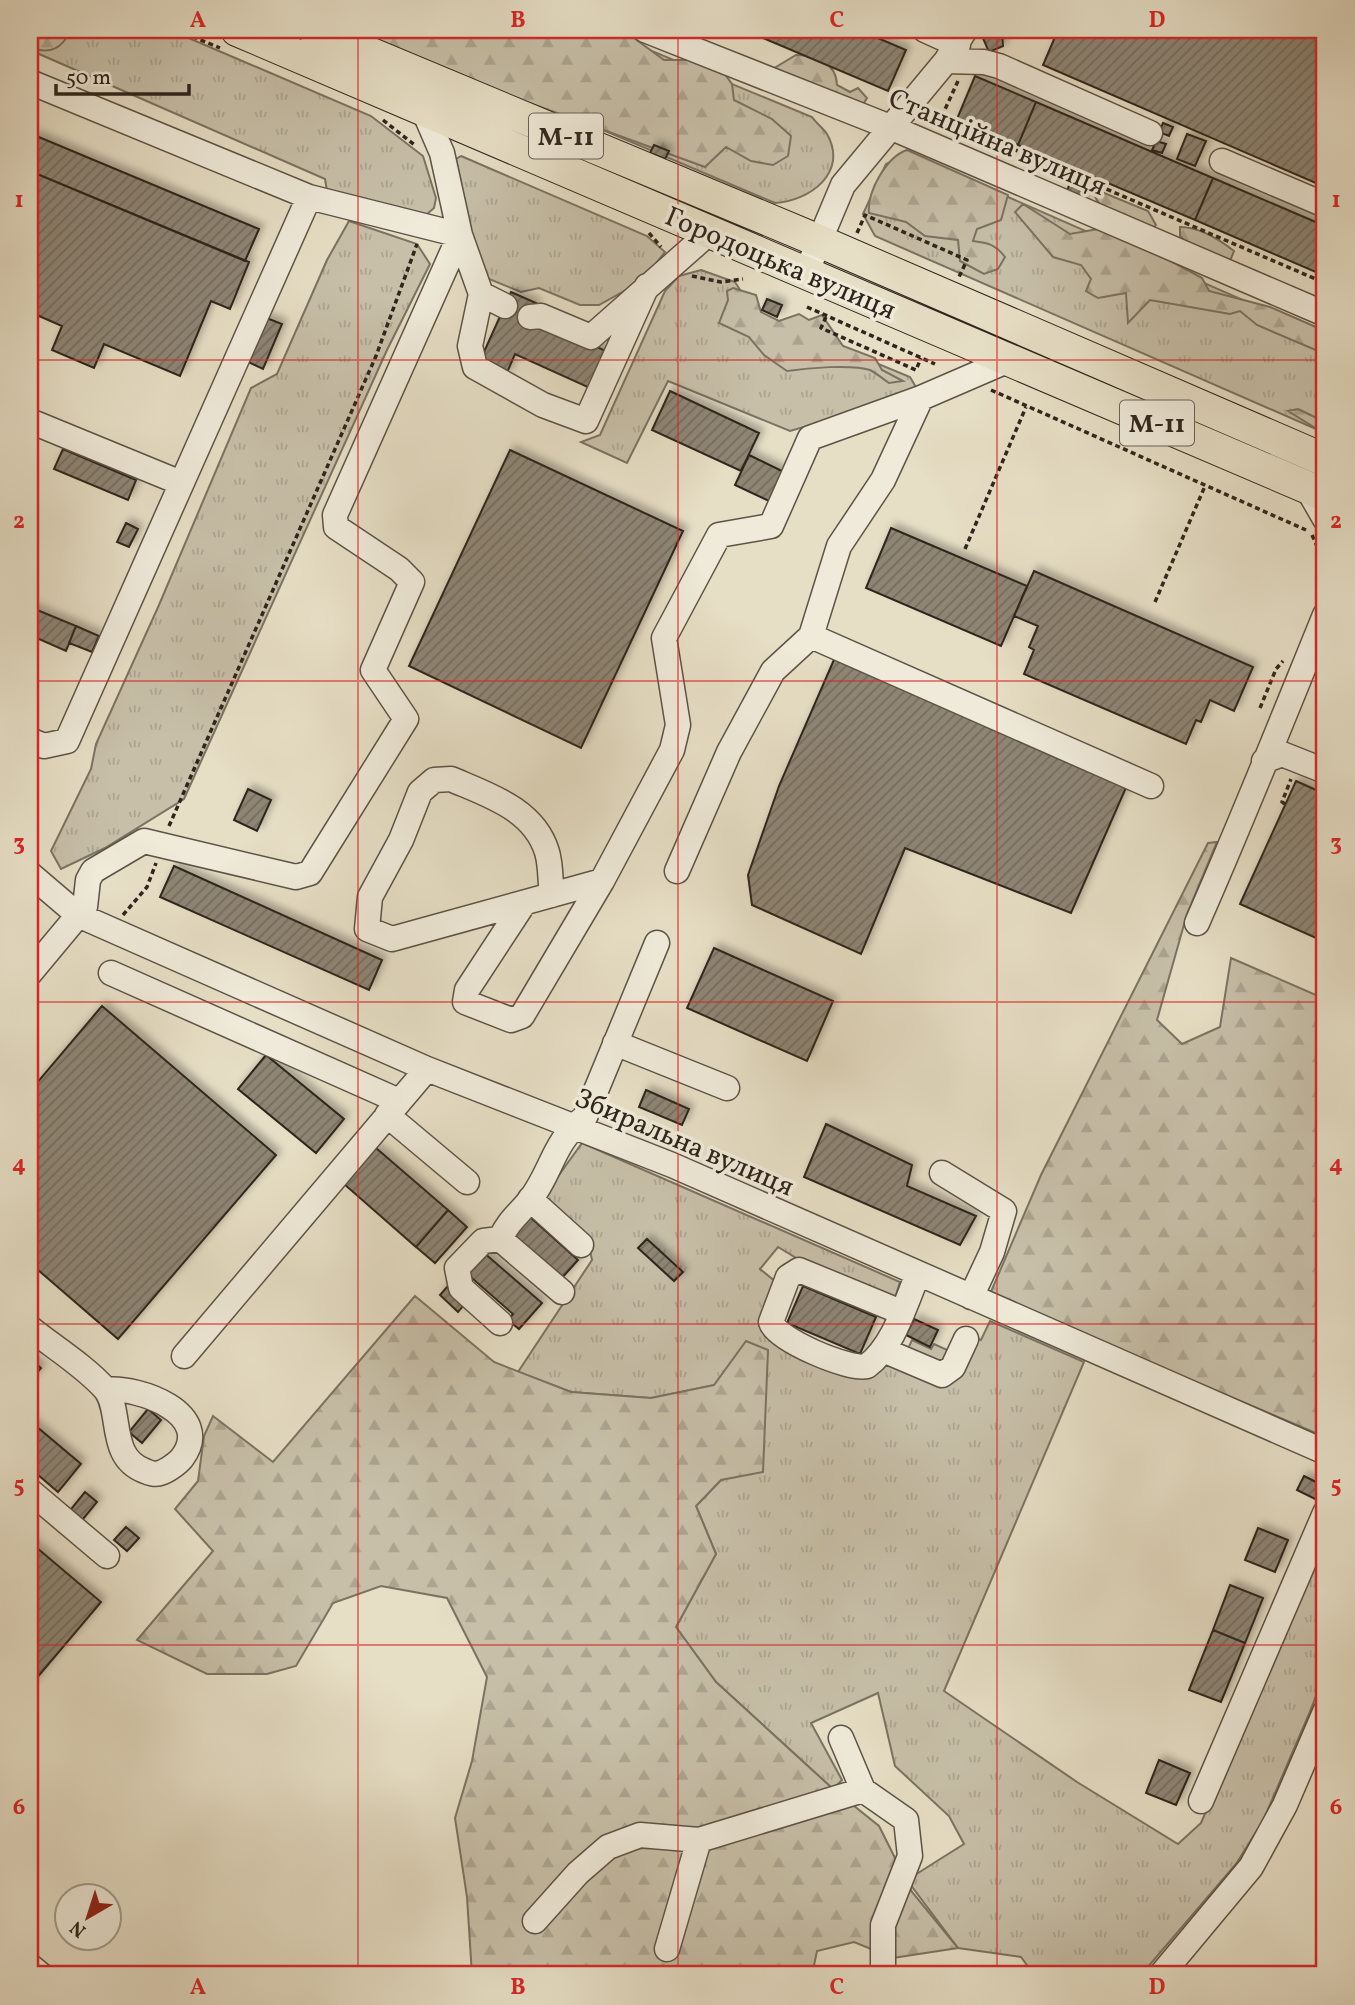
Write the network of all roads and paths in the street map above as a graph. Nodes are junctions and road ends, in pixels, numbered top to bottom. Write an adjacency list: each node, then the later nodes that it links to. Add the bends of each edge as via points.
1 (237, 30): 7 (main road, Городоцька вулиця / М-11)
2 (314, 30): 17 (main road, Городоцька вулиця / М-11)
3 (645, 30): 8 (street, Станційна вулиця)
4 (925, 30): 5 (street)
5 (959, 50): 8 (street); 9 (street); 22 (path, via 941,118)
6 (30, 82): 11 (street)
7 (424, 109): 14 (main road, Городоцька вулиця / М-11); 15 (street, via 442,153)
8 (890, 127): 17 (street, via 843,185); 27 (street, Станційна вулиця)
9 (1150, 133)
10 (1222, 162): 12 (street)
11 (309, 197): 13 (street); 38 (street)
12 (1325, 205)
13 (424, 226): 15 (street); 51 (path, via 376,356)
14 (710, 232): 18 (main road, Городоцька вулиця / М-11); 23 (street)
15 (460, 235): 24 (street); 58 (street, via 335,515 336,527 412,582 373,670 407,719 310,873 296,877 144,841 93,871 85,907)
16 (856, 235): 20 (path, via 865,215 967,260)
17 (819, 241): 18 (street); 37 (main road, Городоцька вулиця / М-11)
18 (806, 273): 31 (main road, Городоцька вулиця / М-11)
19 (687, 277): 21 (path, via 698,275 721,282)
20 (958, 278)
21 (743, 279)
22 (1325, 283)
23 (647, 286): 24 (street, via 586,421 542,405 475,367 470,346); 28 (street, via 591,337 541,316)
24 (481, 294): 25 (street)
25 (505, 306)
26 (807, 307): 29 (path)
27 (1325, 314)
28 (530, 317)
29 (826, 317): 30 (path); 30 (path, via 821,328 916,370)
30 (921, 358): 32 (path)
31 (1009, 359): 34 (street); 40 (main road, Городоцька вулиця / М-11)
32 (935, 364)
33 (986, 387): 35 (path)
34 (921, 398): 46 (street, via 883,480 839,546); 55 (street, via 810,438 771,526 719,535 664,638 678,725 671,750)
35 (1026, 407): 39 (path); 42 (path)
36 (30, 421): 38 (street)
37 (1325, 460)
38 (181, 483): 47 (street, via 67,741 44,746)
39 (1205, 486): 43 (path, via 1310,531); 44 (path)
40 (1315, 490): 41 (street)
41 (1325, 519)
42 (965, 549)
43 (1325, 564)
44 (1155, 602)
45 (1325, 615): 48 (street)
46 (811, 636): 50 (street); 53 (street, via 773,671 729,752)
47 (30, 740)
48 (1264, 761): 49 (street, via 1282,754); 60 (street)
49 (1325, 771)
50 (1151, 786)
51 (168, 829)
52 (158, 856): 59 (path, via 147,887)
53 (677, 871)
54 (30, 874): 58 (street, Збиральна вулиця)
55 (602, 881): 56 (street); 57 (street, via 522,1016 511,1020 465,1002 467,990)
56 (552, 895): 57 (street); 57 (street, via 547,852 534,827 513,807 442,778 420,792 370,897 367,929 392,939)
57 (524, 903)
58 (78, 915): 62 (street); 65 (street, Збиральна вулиця)
59 (118, 921)
60 (1196, 923)
61 (657, 943): 64 (street)
62 (30, 973)
63 (111, 973): 67 (street)
64 (615, 1043): 66 (street); 68 (street, via 585,1116)
65 (427, 1069): 67 (street); 68 (street, Збиральна вулиця)
66 (727, 1087)
67 (393, 1108): 70 (street); 82 (street)
68 (574, 1125): 71 (street); 74 (street, Збиральна вулиця)
69 (942, 1173): 76 (street, via 1004,1211)
70 (467, 1182)
71 (530, 1199): 72 (street, via 509,1220); 73 (street)
72 (500, 1239): 75 (street); 78 (street, via 484,1241 461,1262 456,1275 461,1288)
73 (581, 1245)
74 (918, 1274): 76 (street, Збиральна вулиця); 77 (street)
75 (562, 1292)
76 (971, 1297): 84 (street, Збиральна вулиця)
77 (901, 1312): 81 (street); 81 (street, via 807,1271 788,1277 772,1316 776,1333 854,1368 867,1366)
78 (500, 1323)
79 (30, 1328): 83 (street)
80 (966, 1339): 81 (street, via 953,1367 942,1375)
81 (883, 1350)
82 (184, 1356)
83 (106, 1390)
84 (1325, 1452)
85 (30, 1491): 87 (street)
86 (1325, 1513): 92 (street)
87 (107, 1556)
88 (1325, 1712): 90 (street)
89 (841, 1738): 91 (street)
90 (1317, 1753): 99 (street, via 1251,1867)
91 (863, 1790): 93 (street); 98 (street, via 906,1820 910,1856 883,1925)
92 (1201, 1801)
93 (699, 1840): 94 (street, via 640,1835 608,1847); 95 (street)
94 (535, 1921)
95 (667, 1949)
96 (30, 1966): 97 (street)
97 (41, 1975)
98 (883, 1975)
99 (1161, 1975)

